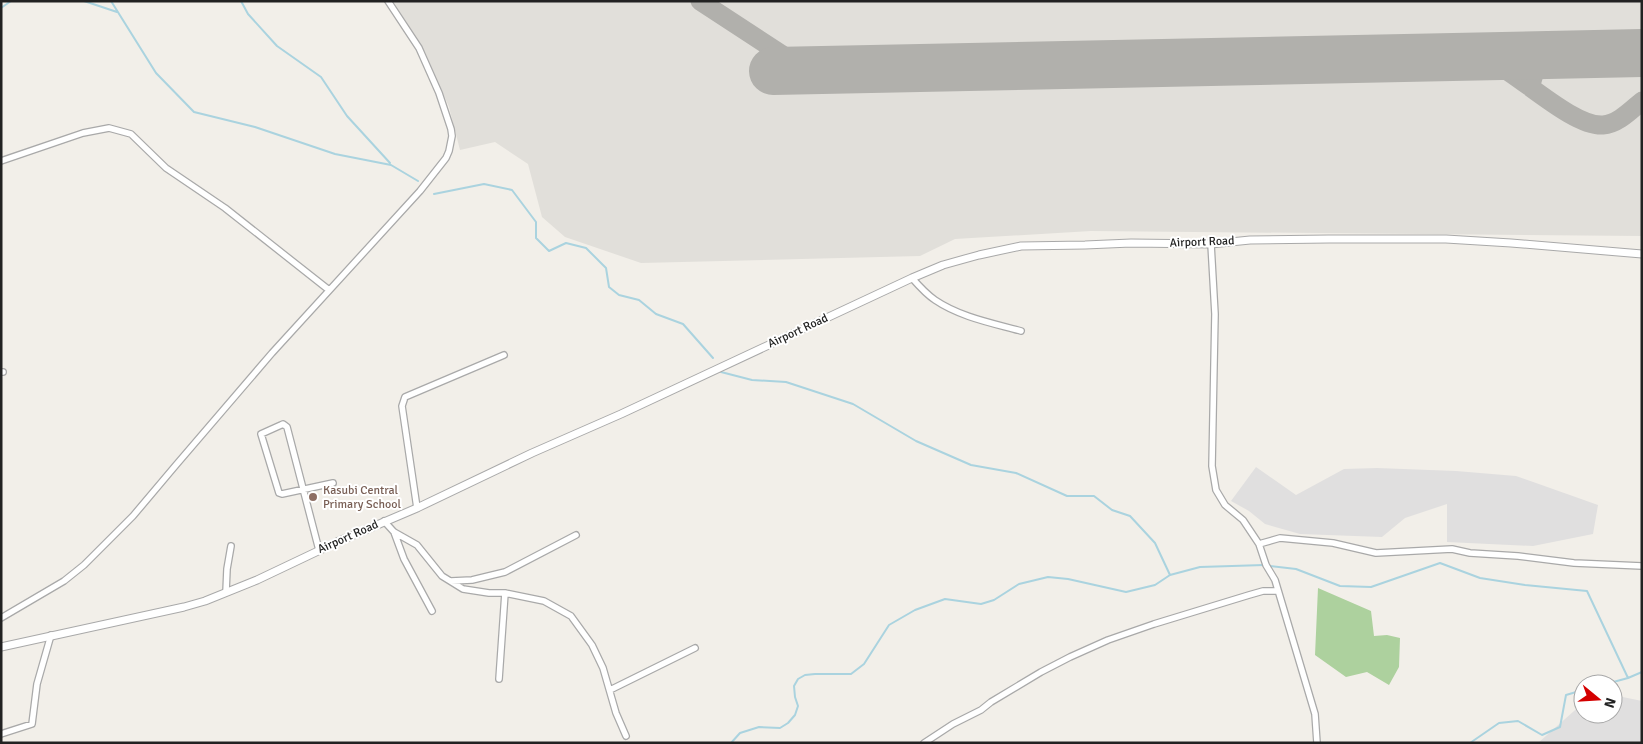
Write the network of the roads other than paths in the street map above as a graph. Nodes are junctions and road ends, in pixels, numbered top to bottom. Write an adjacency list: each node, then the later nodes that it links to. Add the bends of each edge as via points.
1 (388, 1): 6 (street, via 419,48 440,93 451,129 451,144 437,171)
2 (1, 161): 6 (street, via 108,128 131,134 166,168 225,208)
3 (1211, 244): 4 (street, Airport Road, via 1250,240 1446,239); 5 (street, Airport Road, via 1021,246 970,257); 15 (street, via 1215,314 1214,481 1225,505 1243,520)
4 (1642, 254)
5 (912, 278): 7 (street, via 935,301 965,315); 11 (street, Airport Road)
6 (329, 290): 24 (street, via 133,516 84,565 64,581)
7 (1021, 331)
8 (504, 355): 11 (street, via 405,397 402,406)
9 (333, 483): 10 (street)
10 (304, 489): 10 (street, via 279,493 261,434 283,424 287,427); 17 (street)
11 (417, 508): 12 (street, Airport Road)
12 (384, 521): 13 (street); 17 (street, Airport Road)
13 (394, 532): 19 (street, via 417,545 442,576); 23 (street, via 404,559)
14 (576, 535): 19 (street, via 504,572 472,580)
15 (1259, 544): 18 (street, via 1280,538 1333,543 1376,553 1452,549 1574,563); 20 (street)
16 (231, 546): 21 (street)
17 (319, 550): 21 (street, Airport Road)
18 (1642, 566)
19 (450, 581): 22 (street, via 468,591)
20 (1278, 591): 32 (street, via 1248,595 1154,624 1085,650 1054,664); 33 (street, via 1315,714)
21 (226, 592): 25 (street, Airport Road, via 187,606)
22 (506, 593): 28 (street); 29 (street, via 544,600 571,616 592,645)
23 (432, 611)
24 (1, 618)
25 (51, 635): 26 (street, Airport Road); 30 (street, via 37,684 32,724)
26 (1, 647)
27 (695, 648): 29 (street)
28 (499, 679)
29 (610, 690): 31 (street)
30 (1, 734)
31 (626, 736)
32 (924, 743)
33 (1317, 743)

